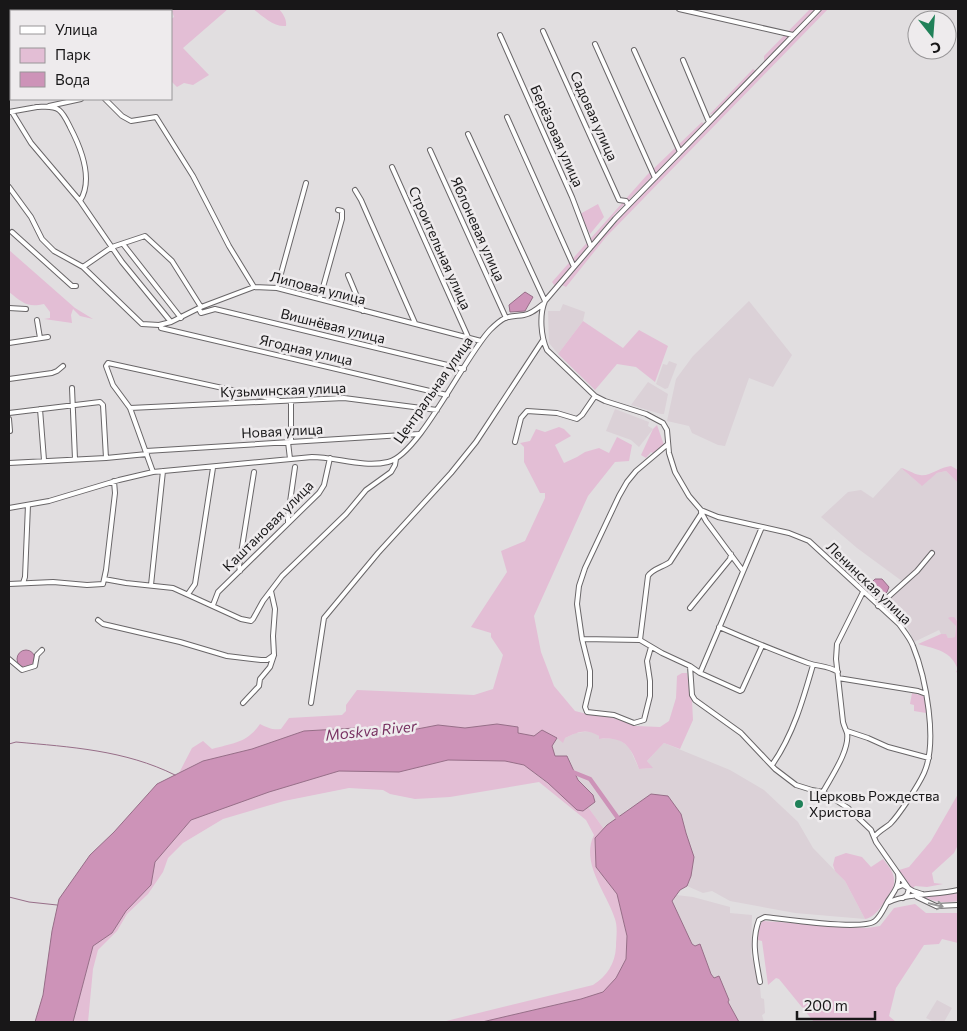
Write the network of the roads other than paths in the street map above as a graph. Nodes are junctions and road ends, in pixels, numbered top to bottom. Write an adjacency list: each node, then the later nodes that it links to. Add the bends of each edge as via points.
1 (679, 9): 5 (street)
2 (819, 9): 5 (street, Центральная улица)
3 (543, 31): 24 (street, Садовая улица, via 619,200 626,200)
4 (500, 35): 29 (street, Берёзовая улица)
5 (793, 35): 14 (street, Центральная улица)
6 (595, 44): 19 (street)
7 (634, 50): 17 (street)
8 (683, 60): 14 (street)
9 (76, 100): 11 (street)
10 (107, 100): 34 (street, via 131,121 156,117 193,176)
11 (36, 107): 12 (street); 23 (street, via 59,110 76,139 86,177)
12 (10, 112): 23 (street)
13 (507, 117): 31 (street)
14 (709, 122): 17 (street, Центральная улица)
15 (468, 134): 37 (street)
16 (430, 150): 45 (street, Яблоневая улица)
17 (680, 152): 19 (street, Центральная улица)
18 (392, 168): 51 (street, Строительная улица)
19 (655, 178): 24 (street, Центральная улица)
20 (306, 183): 35 (street)
21 (9, 187): 30 (street, via 31,217 42,239 54,251)
22 (355, 190): 48 (street)
23 (80, 202): 28 (street)
24 (628, 205): 29 (street, Центральная улица)
25 (338, 210): 36 (street, via 342,211 342,219)
26 (12, 232): 33 (street, via 72,286)
27 (123, 244): 28 (street); 40 (street, via 145,236 172,261); 44 (street)
28 (112, 246): 30 (street); 47 (street)
29 (591, 247): 31 (street, Центральная улица)
30 (83, 267): 47 (street, Липовая улица, via 142,324 153,326)
31 (574, 267): 37 (street, Центральная улица)
32 (348, 275): 41 (street)
33 (76, 286)
34 (254, 287): 35 (street, Липовая улица); 40 (street, Липовая улица)
35 (277, 288): 36 (street, Липовая улица)
36 (320, 298): 41 (street, Липовая улица)
37 (544, 302): 42 (street, Центральная улица); 43 (street)
38 (9, 308): 39 (street)
39 (26, 308)
40 (200, 308): 44 (street, Липовая улица); 57 (street, Вишнёвая улица, via 201,313 215,309)
41 (363, 311): 48 (street, Липовая улица)
42 (526, 314): 43 (street); 45 (street, Центральная улица)
43 (542, 317): 53 (street)
44 (181, 318): 47 (street, Липовая улица)
45 (506, 318): 54 (street, Центральная улица)
46 (37, 320): 52 (street)
47 (171, 322)
48 (414, 323): 51 (street, Липовая улица)
49 (161, 328): 60 (street, Ягодная улица)
50 (48, 337): 52 (street)
51 (468, 337): 54 (street, Липовая улица)
52 (40, 338): 55 (street)
53 (543, 340): 61 (street, via 547,350); 126 (street, via 486,429 324,618)
54 (481, 342): 57 (street, Центральная улица)
55 (9, 343)
56 (63, 366): 58 (street, via 52,373)
57 (464, 370): 60 (street, Центральная улица)
58 (9, 378)
59 (72, 388): 64 (street)
60 (447, 395): 67 (street, Центральная улица)
61 (595, 396): 73 (street, via 577,419 557,413 527,411 521,418); 74 (street, via 656,418 665,425)
62 (284, 401): 63 (street, Кузьминская улица); 65 (street, Кузьминская улица); 65 (street, via 108,363 106,366 113,385)
63 (291, 401): 67 (street, Кузьминская улица, via 344,398); 72 (street)
64 (73, 405): 66 (street); 76 (street, via 102,403); 78 (street)
65 (130, 408): 75 (street)
66 (40, 409): 68 (street); 81 (street)
67 (436, 410): 71 (street, Центральная улица)
68 (9, 413)
69 (9, 419): 70 (street)
70 (10, 431)
71 (419, 434): 72 (street, Новая улица); 80 (street, Центральная улица)
72 (290, 441): 75 (street, Новая улица); 79 (street)
73 (515, 442)
74 (668, 444): 91 (street, via 675,472); 110 (street, via 627,482 585,568 577,604)
75 (146, 452): 76 (street, Новая улица); 86 (street)
76 (106, 458): 78 (street, Новая улица)
77 (330, 458): 79 (street, Центральная улица); 80 (street, Центральная улица, via 376,463); 92 (street, Каштановая улица, via 322,489)
78 (75, 459): 81 (street, Новая улица)
79 (290, 459): 84 (street, Центральная улица)
80 (396, 459): 102 (street, via 391,472 366,490)
81 (44, 460): 82 (street, Новая улица)
82 (9, 463)
83 (295, 467): 92 (street)
84 (213, 468): 85 (street, Центральная улица); 104 (street, via 195,584)
85 (163, 471): 86 (street, Центральная улица); 101 (street)
86 (153, 472): 88 (street, Центральная улица)
87 (254, 472): 96 (street)
88 (114, 481): 89 (street, Центральная улица); 98 (street)
89 (28, 505): 90 (street, Центральная улица); 99 (street)
90 (9, 508)
91 (701, 512): 93 (street, Ленинская улица); 94 (street); 111 (street, via 670,562 648,576)
92 (288, 523): 96 (street, Каштановая улица)
93 (762, 527): 97 (street); 103 (street, Ленинская улица, via 808,541)
94 (730, 553): 97 (street); 107 (street, via 730,559)
95 (932, 553): 106 (street)
96 (240, 571): 105 (street, Каштановая улица, via 218,592)
97 (743, 571): 109 (street)
98 (104, 581): 99 (street, via 87,585); 101 (street)
99 (23, 583): 100 (street)
100 (9, 584)
101 (151, 585): 104 (street)
102 (271, 591): 105 (street, via 250,621); 115 (street, via 275,609)
103 (863, 592): 106 (street, Ленинская улица); 117 (street, via 838,640)
104 (188, 594): 105 (street)
105 (213, 605)
106 (878, 606): 124 (street, Ленинская улица, via 899,624 913,645)
107 (690, 608)
108 (98, 620): 115 (street, via 103,624 227,656 267,660)
109 (719, 627): 112 (street); 122 (street)
110 (582, 639): 111 (street); 113 (street, via 590,671 586,710 634,723 644,720 650,696 647,661)
111 (640, 640): 113 (street)
112 (762, 646): 118 (street); 122 (street, via 740,691)
113 (651, 647): 120 (street)
114 (42, 650): 116 (street, via 34,666 22,670)
115 (274, 655): 125 (street, via 259,686)
116 (9, 659)
117 (836, 659): 119 (street); 121 (street)
118 (813, 665): 119 (street); 129 (street, via 791,732)
119 (829, 666): 121 (street)
120 (690, 667): 122 (street); 129 (street, via 695,700 741,733)
121 (838, 672): 123 (street)
122 (700, 673)
123 (838, 678): 124 (street); 127 (street)
124 (926, 694): 128 (street, Ленинская улица, via 930,721)
125 (243, 703)
126 (311, 704)
127 (847, 731): 128 (street); 130 (street, via 847,743)
128 (929, 758): 131 (street, Ленинская улица, via 924,774 907,800 891,823)
129 (772, 765): 130 (street, via 796,784)
130 (822, 792): 131 (street, via 860,818)
131 (875, 836): 132 (street)
132 (898, 872): 133 (street); 134 (street)
133 (908, 887): 134 (street, via 902,885); 136 (street, via 917,893); 138 (street, via 908,894)
134 (896, 889): 138 (street, via 897,895); 140 (street)
135 (958, 890): 136 (street)
136 (931, 894): 137 (street)
137 (915, 896): 138 (street); 139 (street, one-way to 139, via 936,906)
138 (903, 898): 140 (street, via 892,900)
139 (958, 905)
140 (884, 907): 141 (street, via 876,920 859,925 762,918 754,939)
141 (760, 982)

